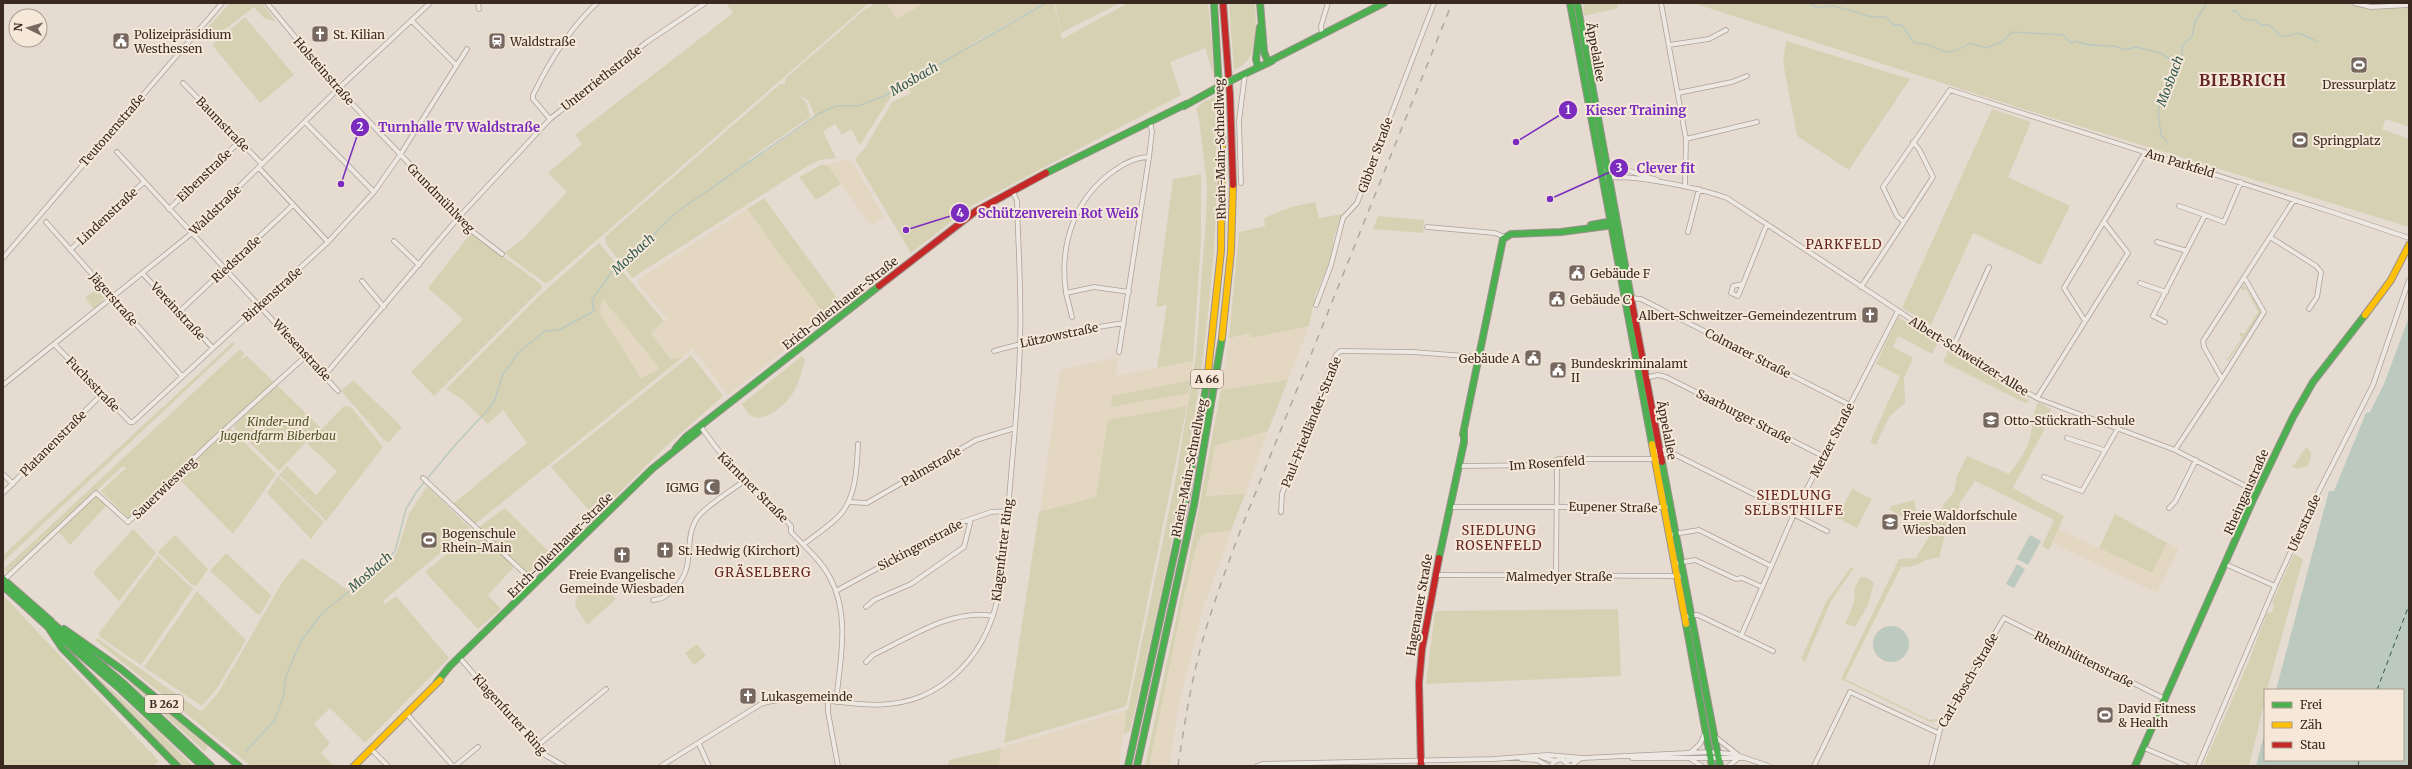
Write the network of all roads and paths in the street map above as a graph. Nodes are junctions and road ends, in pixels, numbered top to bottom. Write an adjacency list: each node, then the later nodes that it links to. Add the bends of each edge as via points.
1 (222, 3): 81 (street, Teutonenstraße)
2 (267, 3): 31 (street, Holsteinstraße)
3 (430, 3): 20 (street, Waldstraße)
4 (478, 3): 18 (street)
5 (597, 3): 33 (street, via 586,13 549,64 533,95 533,99)
6 (705, 3): 33 (street, Unterriethstraße, via 626,58)
7 (1214, 3): 219 (main road, Rhein-Main-Schnellweg / A 66, via 1223,143 1223,197 1213,340 1196,450)
8 (1223, 3): 220 (main road, Rhein-Main-Schnellweg / A 66, via 1230,75 1233,159 1231,251 1226,303 1204,452)
9 (1260, 3): 19 (main road)
10 (1328, 3): 22 (street, via 1321,26)
11 (1384, 3): 22 (main road, Erich-Ollenhauer-Straße)
12 (1434, 3): 98 (street, Gibber Straße, via 1357,203 1343,218 1331,265)
13 (1570, 3): 46 (main road, Äppelallee)
14 (1577, 3): 45 (main road, Äppelallee)
15 (1661, 3): 23 (street)
16 (2354, 3): 17 (street, via 2371,7)
17 (2409, 4)
18 (479, 9)
19 (1261, 15): 25 (main road, via 1264,52); 27 (main road)
20 (412, 21): 26 (street); 31 (street, Waldstraße)
21 (1726, 30): 23 (street, via 1709,39)
22 (1322, 35): 25 (main road, Erich-Ollenhauer-Straße)
23 (1669, 45): 32 (street)
24 (467, 49): 26 (street, Birkenstraße)
25 (1269, 62): 27 (main road, Erich-Ollenhauer-Straße)
26 (456, 66): 42 (street, Birkenstraße)
27 (1258, 67): 28 (main road, Erich-Ollenhauer-Straße)
28 (1245, 74): 35 (main road, Erich-Ollenhauer-Straße, bridge); 51 (street, via 1239,121)
29 (1747, 76): 32 (street, via 1732,82)
30 (184, 83): 38 (street, Baumstraße)
31 (338, 89): 34 (street, Waldstraße); 42 (street, Holsteinstraße)
32 (1678, 93): 37 (street)
33 (550, 119): 61 (street, Unterriethstraße)
34 (305, 122): 44 (street, Waldstraße); 55 (street)
35 (1150, 122): 43 (street, via 1152,132); 54 (main road, Erich-Ollenhauer-Straße)
36 (1757, 122): 37 (street)
37 (1686, 139): 52 (street)
38 (240, 141): 44 (street, Baumstraße); 59 (street, Eibenstraße)
39 (1913, 142): 41 (street, Am Parkfeld, via 1950,90); 64 (street, via 1933,177); 64 (street, via 1882,189 1897,216)
40 (117, 152): 49 (street, Wiesenstraße)
41 (2145, 153): 50 (street, Am Parkfeld); 65 (street)
42 (400, 155): 55 (street, Birkenstraße); 61 (street, Grundmühlweg)
43 (1149, 157): 92 (street); 94 (street, via 1131,160 1108,174 1079,208 1069,231 1064,253)
44 (260, 166): 57 (street, Baumstraße); 70 (street, Waldstraße)
45 (1607, 169): 46 (street); 47 (main road, Äppelallee); 48 (street, Albert-Schweitzer-Allee, via 1621,168)
46 (1601, 174): 47 (street); 66 (main road, Äppelallee)
47 (1608, 178): 48 (street, Albert-Schweitzer-Allee, via 1622,176); 63 (main road, Äppelallee)
48 (1657, 180): 52 (street, Albert-Schweitzer-Allee)
49 (144, 182): 59 (street, Wiesenstraße); 78 (street, Lindenstraße)
50 (2241, 182): 56 (street, Am Parkfeld); 60 (street, via 2224,222)
51 (1241, 183)
52 (1685, 185): 53 (street, Albert-Schweitzer-Allee)
53 (1699, 189): 67 (street, Albert-Schweitzer-Allee, via 1727,198); 69 (street)
54 (1011, 191): 107 (street, Klagenfurter Ring, via 1017,201); 125 (main road, Erich-Ollenhauer-Straße, via 1002,193 969,216)
55 (374, 192): 75 (street, Birkenstraße)
56 (2294, 200): 72 (street); 73 (street, Am Parkfeld)
57 (293, 205): 75 (street, Baumstraße); 84 (street, Riedstraße)
58 (2178, 206): 60 (street)
59 (169, 209): 70 (street, Wiesenstraße)
60 (2205, 215): 79 (street)
61 (458, 218): 80 (street, Grundmühlweg); 82 (street, Unterriethstraße)
62 (46, 222): 78 (street, Jägerstraße)
63 (1617, 222): 66 (main road); 96 (main road, Äppelallee)
64 (1904, 222): 91 (street)
65 (2104, 222): 104 (street, via 2064,288); 104 (street, via 2128,253)
66 (1610, 223): 71 (main road, via 1581,229); 96 (main road, Äppelallee)
67 (1767, 224): 90 (street); 91 (street, Albert-Schweitzer-Allee)
68 (1427, 227): 71 (street)
69 (1688, 232)
70 (192, 233): 84 (street, Wiesenstraße); 85 (street, Waldstraße)
71 (1505, 236): 114 (main road, Hagenauer Straße)
72 (2270, 237): 86 (street); 100 (street, via 2316,266 2321,272 2317,297)
73 (2409, 238)
74 (394, 241): 82 (street)
75 (328, 242): 97 (street, Birkenstraße)
76 (2157, 242): 79 (street)
77 (2409, 245): 143 (main road, Rheingaustraße, via 2384,290 2313,382)
78 (70, 250): 95 (street, Jägerstraße)
79 (2187, 251): 93 (street)
80 (502, 254)
81 (4, 256)
82 (420, 265): 99 (street, Unterriethstraße)
83 (1989, 267): 109 (street)
84 (226, 268): 97 (street, Wiesenstraße); 102 (street, Riedstraße)
85 (143, 274): 95 (street, Waldstraße); 102 (street, Vereinstraße)
86 (2244, 277): 118 (street, via 2264,312); 118 (street, via 2202,343)
87 (2409, 280): 164 (street, Uferstraße, via 2374,386 2316,497)
88 (362, 281): 99 (street)
89 (2140, 283): 93 (street)
90 (1743, 284)
91 (1861, 287): 101 (street, Albert-Schweitzer-Allee)
92 (1129, 292): 94 (street, via 1094,287); 106 (street)
93 (2166, 292): 105 (street, via 2153,316)
94 (1066, 293): 103 (street)
95 (112, 298): 108 (street, Waldstraße); 116 (street, Jägerstraße)
96 (1629, 300): 117 (main road, Äppelallee); 123 (street, Colmarer Straße, via 1646,302)
97 (260, 305): 110 (street, Birkenstraße); 113 (street, Wiesenstraße)
98 (1316, 305)
99 (384, 307): 115 (street, Unterriethstraße)
100 (2309, 309)
101 (1898, 311): 109 (street, Albert-Schweitzer-Allee); 123 (street, Metzer Straße)
102 (179, 312): 110 (street, Vereinstraße)
103 (1072, 317)
104 (2085, 321): 122 (street)
105 (2165, 322)
106 (1124, 323): 107 (street, Lützowstraße); 112 (street)
107 (1020, 342): 111 (street, Lützowstraße); 126 (street, Klagenfurter Ring)
108 (54, 344): 119 (street, Waldstraße); 121 (street, Fuchsstraße)
109 (1953, 347): 122 (street, Albert-Schweitzer-Allee)
110 (213, 348): 116 (street, Birkenstraße)
111 (994, 350)
112 (1120, 352)
113 (307, 355): 115 (street, Wiesenstraße); 162 (street, Sauerwiesweg, via 128,522 96,493)
114 (1478, 358): 136 (main road, Hagenauer Straße); 150 (street, Paul-Friedländer-Straße, via 1410,351 1340,351 1336,355 1282,494)
115 (325, 375): 120 (street, Wiesenstraße)
116 (182, 376): 124 (street, Birkenstraße)
117 (1643, 378): 132 (main road, Äppelallee); 133 (street, Saarburger Straße, via 1658,375 1666,377)
118 (2222, 378): 131 (street)
119 (3, 385)
120 (338, 390)
121 (102, 394): 124 (street, Fuchsstraße); 141 (street, Platanenstraße)
122 (2037, 398): 127 (street, Albert-Schweitzer-Allee)
123 (1850, 405): 133 (street, Metzer Straße)
124 (131, 423)
125 (701, 427): 140 (street, Kärntner Straße, via 715,449); 163 (main road, Erich-Ollenhauer-Straße, via 686,437 652,469)
126 (1015, 428): 144 (street, Palmstraße, via 976,440 867,502); 149 (street, Klagenfurter Ring)
127 (2118, 428): 130 (street); 131 (street, Albert-Schweitzer-Allee)
128 (2067, 438): 130 (street)
129 (858, 444): 144 (street)
130 (2104, 450): 138 (street, via 2082,491)
131 (2175, 450): 134 (street, Albert-Schweitzer-Allee)
132 (1658, 455): 135 (street, Im Rosenfeld, via 1559,459); 147 (main road, Äppelallee); 151 (street, Im Rosenfeld, via 1673,454)
133 (1823, 456): 151 (street, Metzer Straße)
134 (2196, 460): 143 (street, Albert-Schweitzer-Allee); 148 (street, via 2175,502)
135 (1554, 462): 136 (street, Im Rosenfeld, via 1546,465); 145 (street, Eupener Straße, via 1557,466)
136 (1458, 466): 146 (main road, Hagenauer Straße)
137 (3, 474): 141 (street)
138 (2044, 477)
139 (423, 478): 163 (street)
140 (744, 481): 155 (street, Kärntner Straße, via 759,497 766,498 791,526 791,532); 167 (street, via 698,518 693,529 686,575 665,596)
141 (12, 484): 142 (street, Platanenstraße)
142 (3, 492)
143 (2257, 492): 157 (main road, Rheingaustraße)
144 (849, 502): 155 (street, via 838,518)
145 (1557, 506): 146 (street, Eupener Straße); 147 (street, Eupener Straße); 160 (street, Eupener Straße)
146 (1449, 507): 159 (main road, Hagenauer Straße)
147 (1667, 507): 154 (main road, Äppelallee)
148 (2169, 508)
149 (1008, 511): 152 (street, Sickingenstraße, via 991,512); 169 (street, Klagenfurter Ring, via 1002,570)
150 (1281, 512)
151 (1794, 514): 153 (street, Im Rosenfeld); 158 (street, Metzer Straße)
152 (971, 519): 166 (street, Sickingenstraße); 168 (street, via 964,547 911,584 874,600)
153 (1826, 530)
154 (1672, 534): 156 (main road, Äppelallee); 158 (street, via 1699,530)
155 (804, 544): 166 (street, Kärntner Straße, via 826,570)
156 (1678, 563): 161 (main road, Äppelallee); 165 (street, via 1695,560 1736,579 1742,578)
157 (2225, 564): 164 (street); 179 (main road, Rheingaustraße)
158 (1772, 566): 165 (street, Metzer Straße)
159 (1435, 575): 160 (street, Malmedyer Straße); 204 (main road, Hagenauer Straße, via 1421,656)
160 (1556, 576): 161 (street, Malmedyer Straße)
161 (1680, 576): 170 (main road, Äppelallee)
162 (4, 582): 172 (main road, B 262); 173 (main road, B 262)
163 (536, 584): 176 (main road, Erich-Ollenhauer-Straße)
164 (2274, 586): 232 (street, Uferstraße)
165 (1762, 587): 174 (street, Metzer Straße)
166 (836, 591): 181 (street, Kärntner Straße, via 842,632)
167 (653, 600)
168 (866, 607)
169 (993, 616): 177 (street, via 962,615 947,620 873,655); 181 (street, Klagenfurter Ring, via 976,652 954,676 930,692 888,705 865,706)
170 (1689, 618): 174 (street, via 1703,618); 183 (main road, Äppelallee); 185 (main road, Äppelallee)
171 (2004, 618): 179 (street, Rheinhüttenstraße); 184 (street, Carl-Bosch-Straße)
172 (49, 620): 194 (main road, B 262, via 100,663); 211 (main road, B 262, via 105,657)
173 (48, 627): 194 (main road, B 262); 208 (main road, B 262, via 67,654)
174 (1742, 636): 175 (street)
175 (1773, 651)
176 (460, 658): 182 (main road, Erich-Ollenhauer-Straße, via 448,674); 188 (street, Klagenfurter Ring)
177 (866, 662)
178 (606, 689): 188 (street)
179 (2164, 699): 189 (main road, Rheingaustraße)
180 (828, 702): 181 (street, Klagenfurter Ring); 186 (street, Klagenfurter Ring, via 794,698 761,704); 218 (street)
181 (836, 702)
182 (406, 713): 190 (main road, Erich-Ollenhauer-Straße); 214 (street)
183 (1706, 731): 191 (street, via 1700,744); 192 (main road, Äppelallee)
184 (1938, 732): 228 (street, via 1850,692); 229 (street, Carl-Bosch-Straße)
185 (1714, 736): 193 (main road, Äppelallee); 197 (street)
186 (699, 744): 216 (street, Klagenfurter Ring); 217 (street)
187 (478, 747): 214 (street)
188 (536, 747): 206 (street, Klagenfurter Ring)
189 (2144, 748): 230 (main road, Rheingaustraße); 231 (street)
190 (371, 749): 212 (main road, Erich-Ollenhauer-Straße); 213 (street)
191 (1691, 752): 192 (street); 196 (street)
192 (1709, 752): 193 (street); 200 (main road, Äppelallee)
193 (1718, 752): 197 (street); 205 (main road, Äppelallee)
194 (193, 753): 209 (main road); 210 (main road)
195 (1539, 756): 198 (street); 199 (street, via 1567,755); 202 (street)
196 (1624, 757): 199 (street); 201 (street)
197 (1738, 757): 205 (street); 226 (street); 227 (street)
198 (1514, 758): 204 (street); 222 (street, via 1537,760)
199 (1582, 758): 203 (street); 223 (street)
200 (1710, 759): 201 (street); 205 (street); 225 (main road, Äppelallee)
201 (1691, 760): 224 (street)
202 (1555, 761): 203 (street); 222 (street)
203 (1566, 761): 223 (street)
204 (1421, 763): 207 (street)
205 (1719, 763)
206 (555, 764): 215 (street, Klagenfurter Ring)
207 (1282, 765): 221 (street)
208 (177, 766)
209 (202, 766)
210 (211, 766)
211 (239, 766)
212 (354, 766)
213 (388, 766)
214 (454, 766)
215 (564, 766)
216 (661, 766)
217 (709, 766)
218 (838, 766)
219 (1128, 766)
220 (1138, 766)
221 (1257, 766)
222 (1550, 766)
223 (1570, 766)
224 (1702, 766)
225 (1712, 766)
226 (1728, 766)
227 (1769, 766)
228 (1814, 766)
229 (1930, 766)
230 (2135, 766)
231 (2187, 766)
232 (2198, 766)

